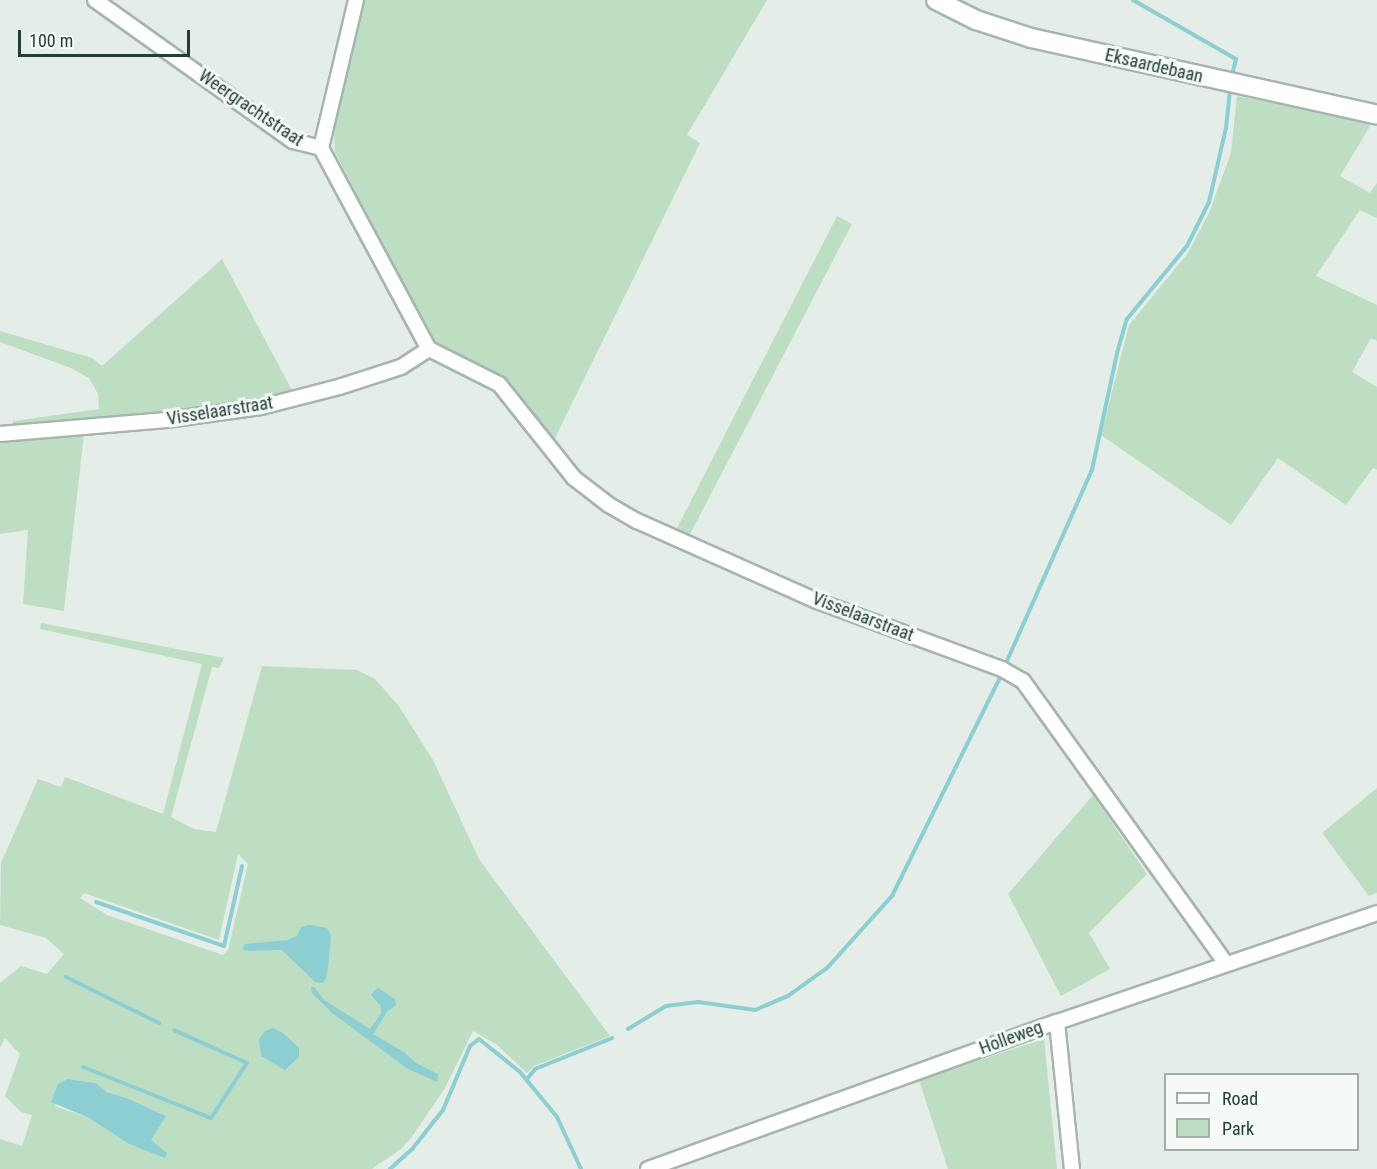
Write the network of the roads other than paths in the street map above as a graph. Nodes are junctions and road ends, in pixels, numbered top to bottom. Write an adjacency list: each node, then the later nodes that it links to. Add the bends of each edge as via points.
1 (95, 0): 5 (street, Weergrachtstraat, via 293,141)
2 (356, 0): 5 (street)
3 (936, 0): 4 (main road, Eksaardebaan, via 976,20 1031,38)
4 (1377, 115)
5 (321, 148): 6 (street)
6 (429, 349): 7 (street, Visselaarstraat, via 401,367 261,407 166,420); 9 (street, Visselaarstraat, via 499,384 574,478 637,521 817,601 1002,669 1023,681)
7 (0, 434)
8 (1377, 913): 9 (street, Holleweg)
9 (1226, 964): 10 (street, Holleweg)
10 (1057, 1022): 11 (street, Holleweg); 12 (street)
11 (648, 1169)
12 (1072, 1169)

